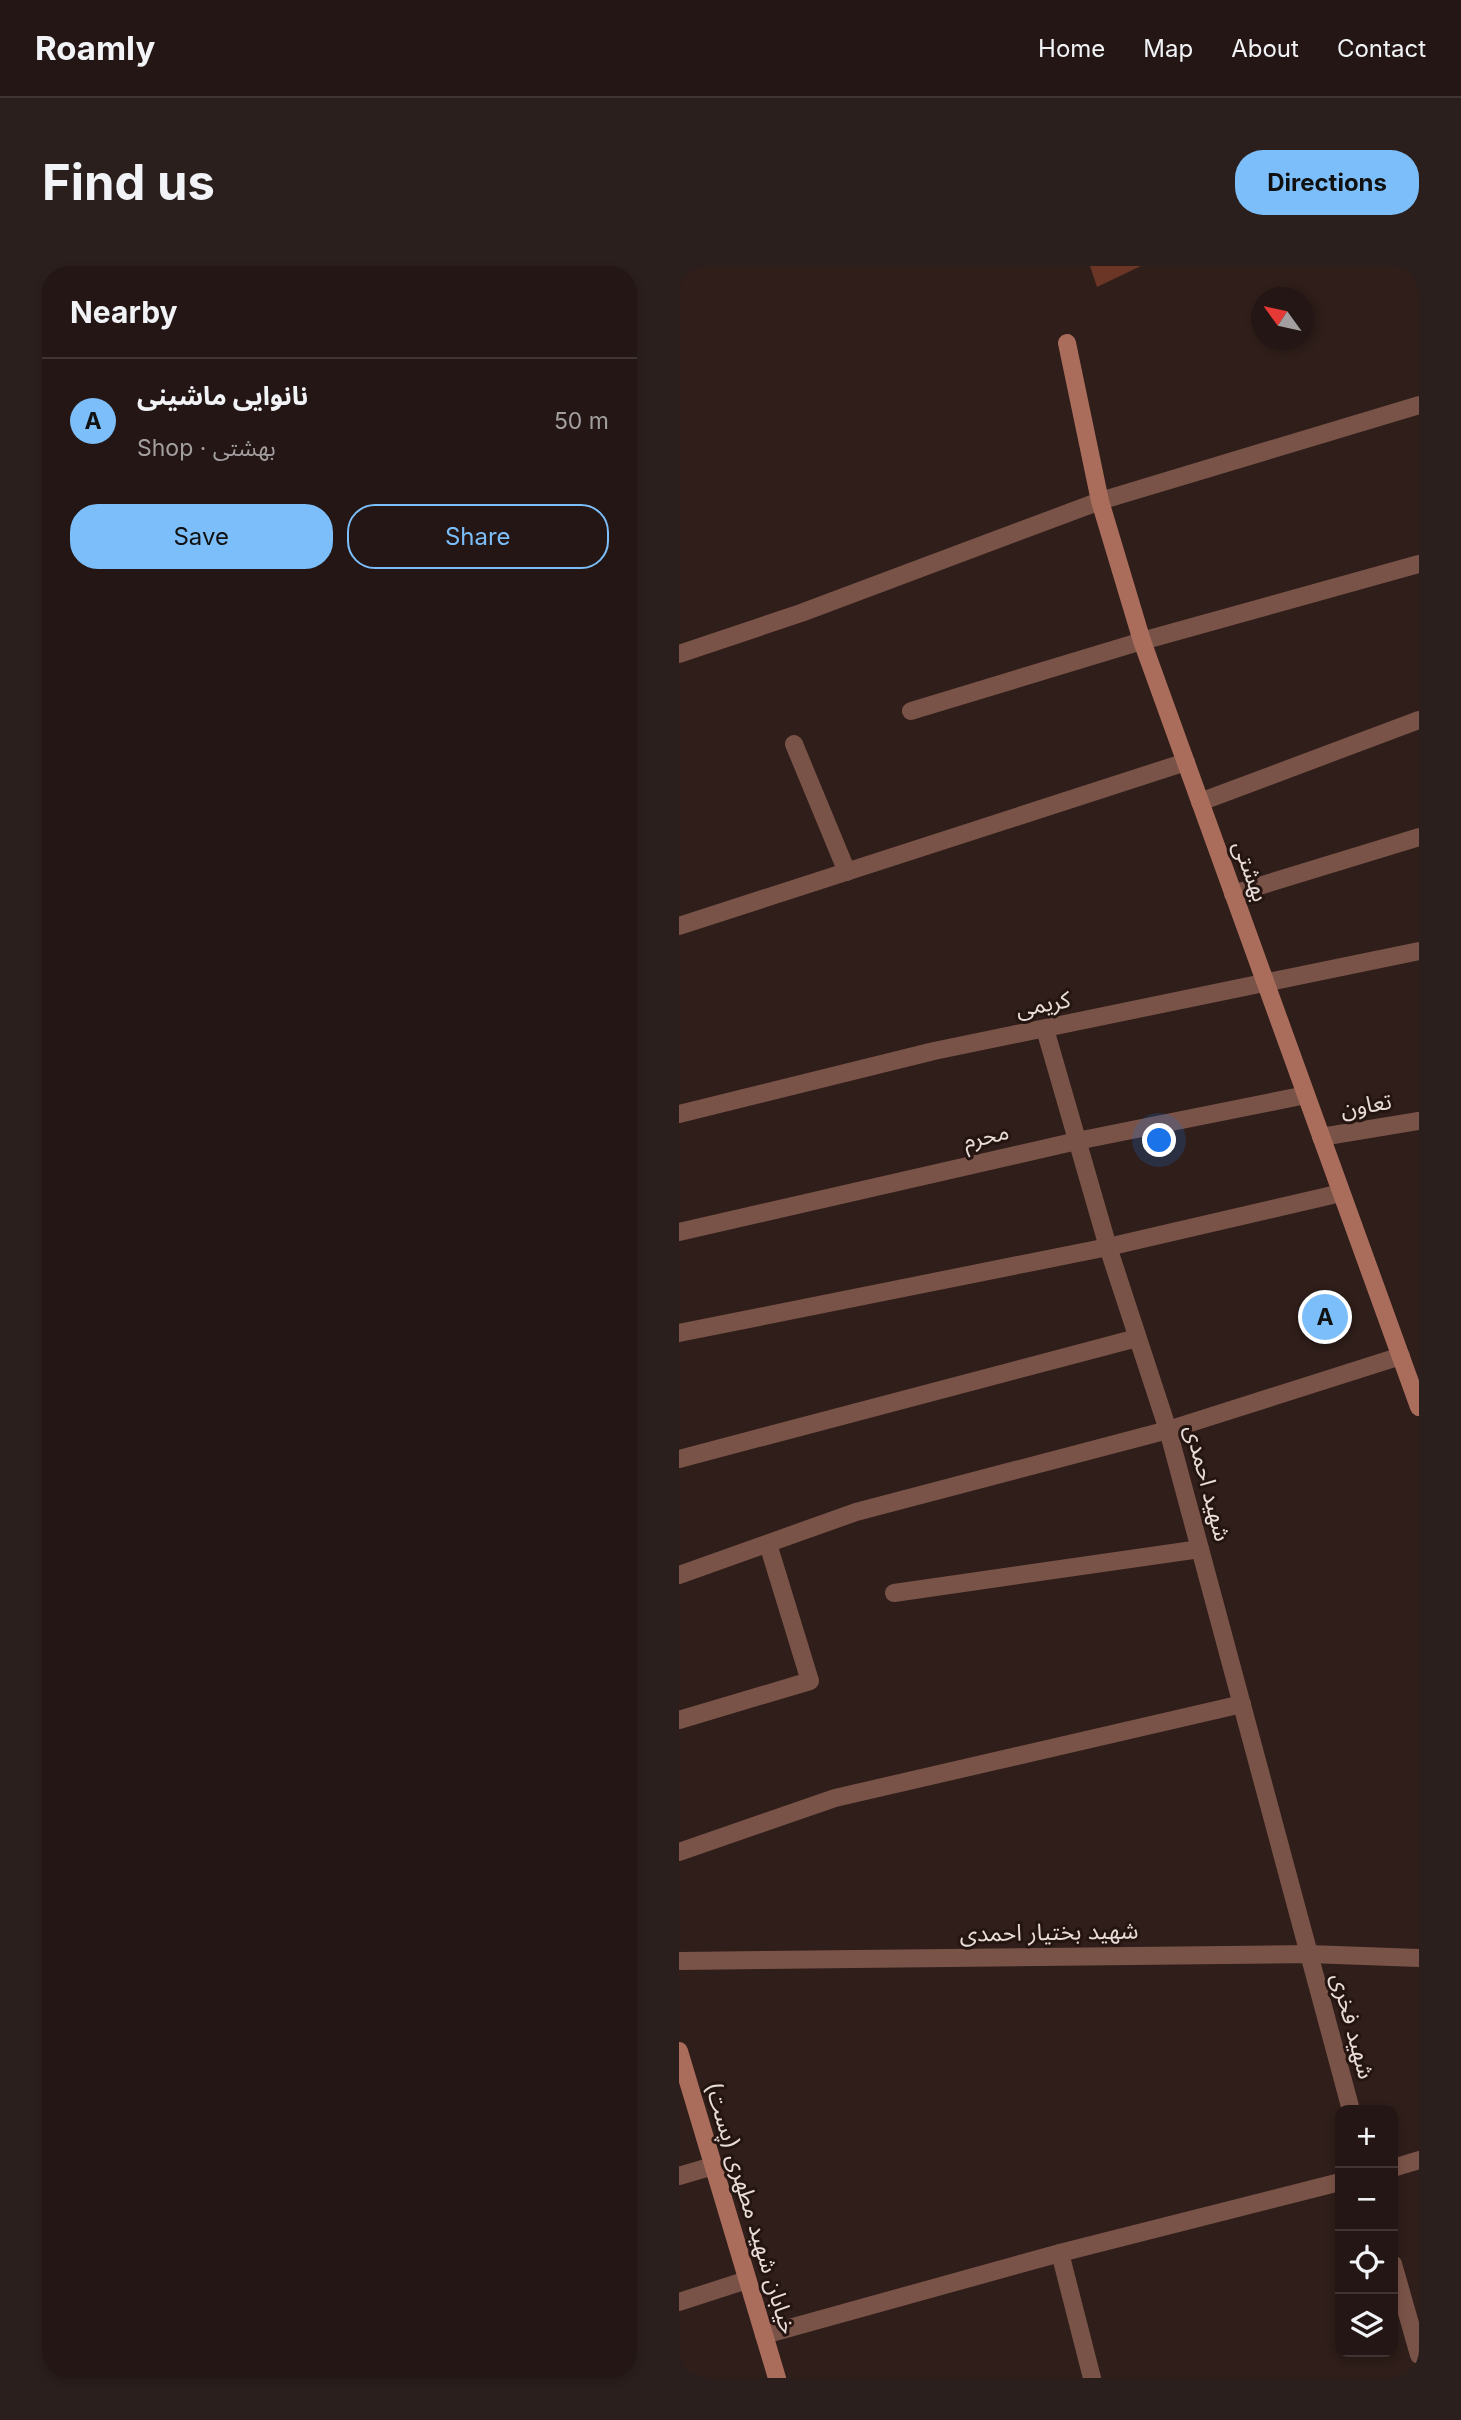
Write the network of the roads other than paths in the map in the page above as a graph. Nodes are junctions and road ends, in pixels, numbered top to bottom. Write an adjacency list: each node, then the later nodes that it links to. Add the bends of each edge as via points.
1 (1067, 343): 3 (street, بهشتی)
2 (1419, 405): 3 (street)
3 (1100, 501): 5 (street, بهشتی); 6 (street)
4 (1419, 564): 5 (street)
5 (1142, 641): 7 (street); 10 (street, بهشتی)
6 (679, 654)
7 (911, 710)
8 (1419, 720): 11 (street)
9 (794, 744): 13 (street)
10 (1186, 762): 11 (street, بهشتی); 13 (street)
11 (1200, 802): 14 (street, بهشتی)
12 (1419, 837): 14 (street)
13 (847, 872): 15 (street)
14 (1233, 894): 17 (street, بهشتی)
15 (679, 926)
16 (1419, 951): 17 (street, کریمی)
17 (1266, 984): 18 (street, کریمی); 19 (street, بهشتی)
18 (1045, 1029): 20 (street, کریمی, via 934,1051); 23 (street, شهید احمدی)
19 (1306, 1095): 22 (street, بهشتی); 23 (street, محرم)
20 (679, 1114)
21 (1419, 1121): 22 (street, تعاون)
22 (1321, 1138): 24 (street, بهشتی)
23 (1077, 1141): 25 (street, محرم); 26 (street, شهید احمدی)
24 (1341, 1193): 26 (street); 29 (street, بهشتی)
25 (679, 1232)
26 (1108, 1247): 27 (street); 28 (street, شهید احمدی)
27 (679, 1333)
28 (1137, 1338): 31 (street, شهید احمدی); 32 (street)
29 (1401, 1356): 30 (street, بهشتی); 31 (street)
30 (1419, 1407)
31 (1168, 1430): 33 (street, via 856,1512); 34 (street, شهید احمدی)
32 (679, 1459)
33 (768, 1544): 35 (street); 38 (street, via 810,1681)
34 (1200, 1549): 36 (street); 37 (street, شهید احمدی)
35 (679, 1575)
36 (894, 1593)
37 (1242, 1704): 39 (street, via 835,1798); 40 (street, شهید احمدی)
38 (679, 1720)
39 (679, 1852)
40 (1309, 1954): 41 (street, شهید بختیار احمدی); 42 (street, شهید بختیار احمدی); 44 (street, شهید فخری)
41 (1419, 1958)
42 (679, 1961)
43 (681, 2062): 46 (street, خیابان شهید مطهری (پست))
44 (1349, 2105)
45 (1419, 2160): 47 (street)
46 (713, 2165): 48 (street); 51 (street, خیابان شهید مطهری (پست))
47 (1398, 2166)
48 (679, 2176)
49 (1335, 2183): 50 (street)
50 (1060, 2253): 54 (street); 57 (street)
51 (747, 2280): 53 (street); 54 (street, خیابان شهید مطهری (پست))
52 (1398, 2282): 55 (street)
53 (679, 2302)
54 (764, 2335): 56 (street, خیابان شهید مطهری (پست))
55 (1419, 2356)
56 (777, 2378)
57 (1092, 2378)

